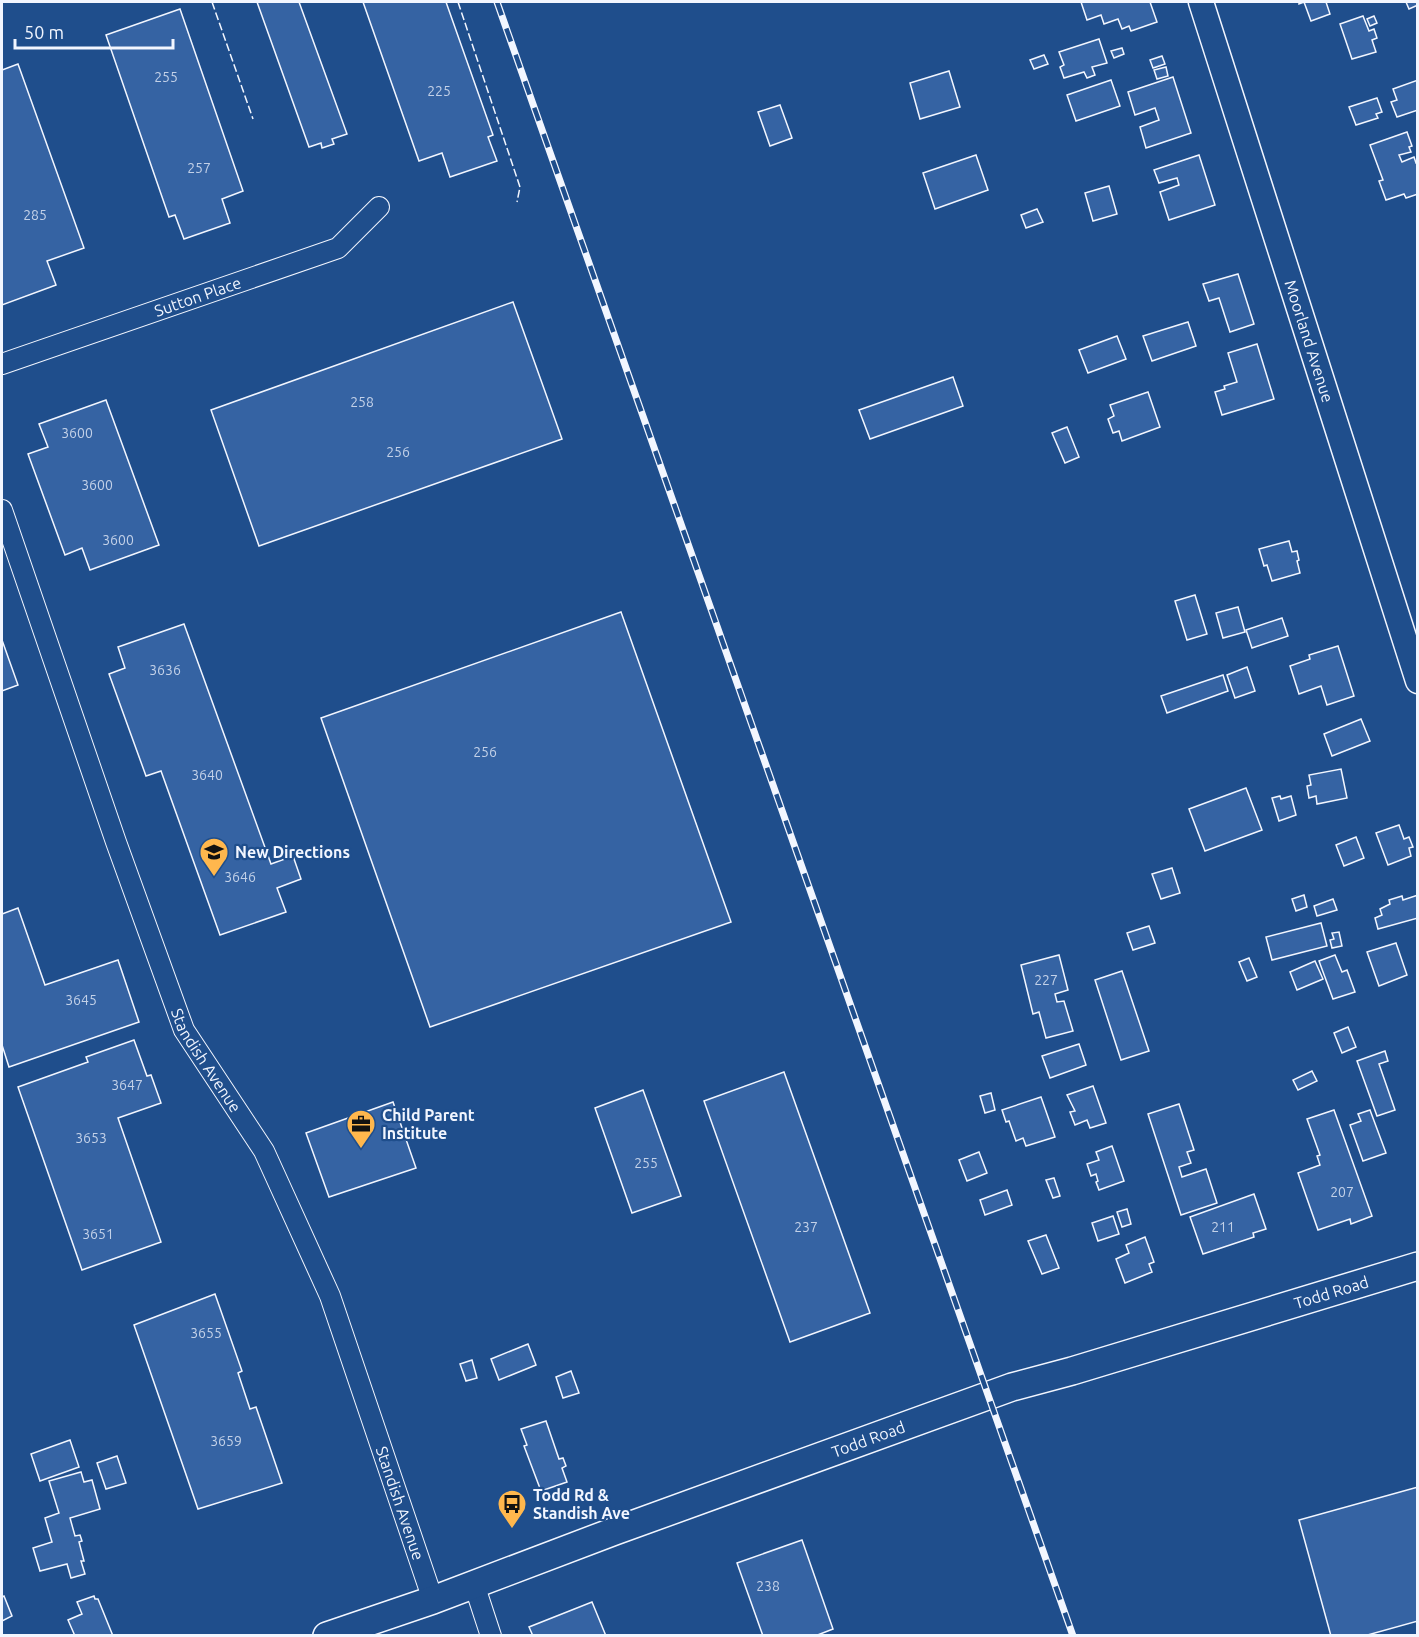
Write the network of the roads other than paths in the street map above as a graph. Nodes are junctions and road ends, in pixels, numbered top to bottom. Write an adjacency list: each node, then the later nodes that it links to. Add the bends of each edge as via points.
1 (1202, 2): 5 (street, Moorland Avenue)
2 (380, 207): 3 (street, Sutton Place, via 338,248)
3 (2, 364)
4 (2, 510): 8 (street, Standish Avenue, via 184,1030 264,1152 330,1296)
5 (1418, 681)
6 (1418, 1266): 7 (main road, Todd Road, via 1012,1387)
7 (474, 1584): 8 (main road, Todd Road); 10 (street)
8 (433, 1600): 9 (main road, Todd Road)
9 (327, 1635)
10 (491, 1635)

